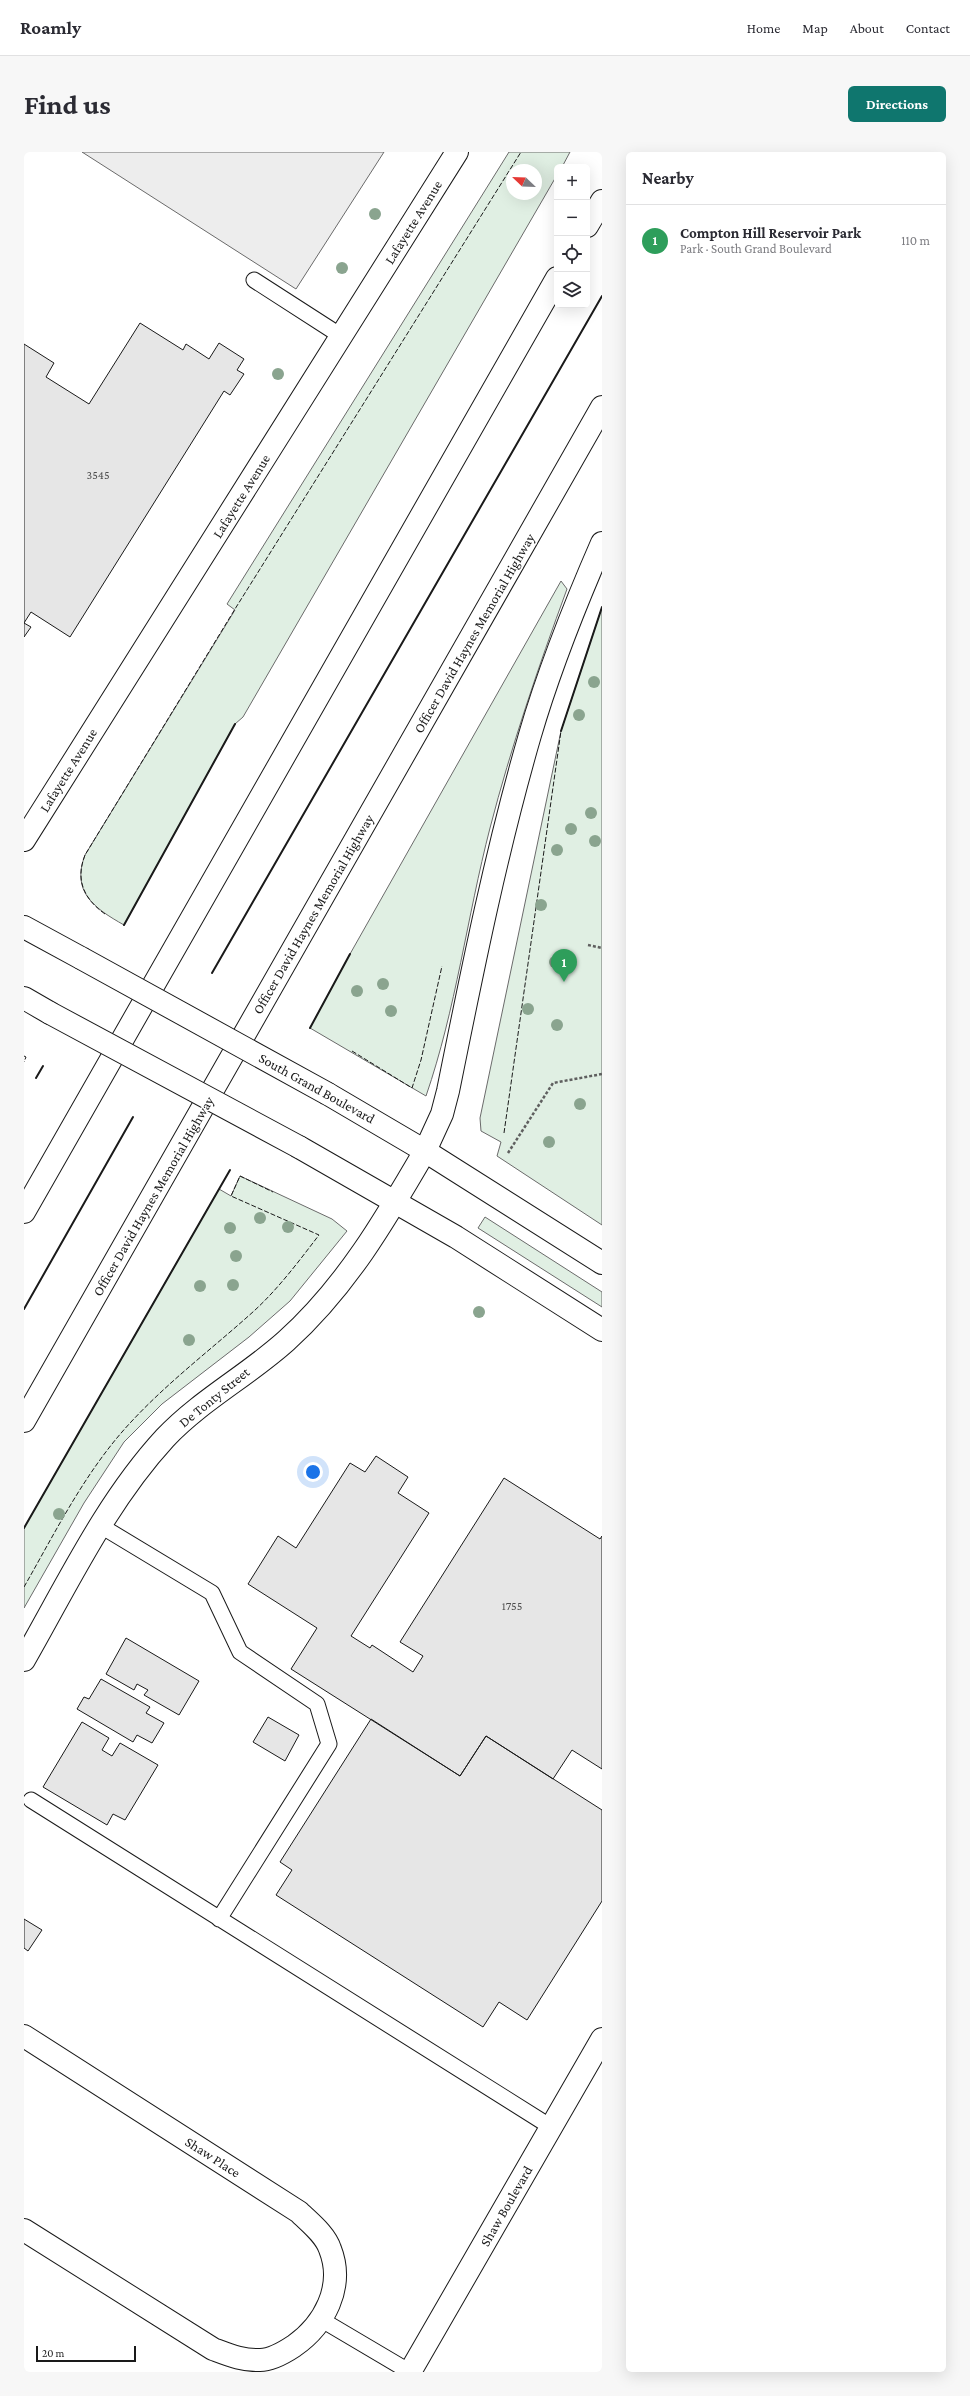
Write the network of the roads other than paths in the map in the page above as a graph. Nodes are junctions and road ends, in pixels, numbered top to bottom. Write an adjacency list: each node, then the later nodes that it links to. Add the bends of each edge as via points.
1 (458, 152): 6 (main road, Lafayette Avenue)
2 (602, 201): 3 (main road)
3 (590, 221)
4 (254, 280): 6 (lane)
5 (554, 283): 14 (main road)
6 (341, 336): 9 (main road, Lafayette Avenue)
7 (602, 407): 17 (main road, Officer David Haynes Memorial Highway)
8 (602, 543): 12 (main road, De Tonty Street, via 563,639 530,734 504,830 448,1091 442,1114)
9 (24, 840)
10 (24, 927): 12 (main road, South Grand Boulevard, bridge, via 328,1094)
11 (24, 998): 13 (main road, bridge)
12 (425, 1151): 13 (main road, De Tonty Street); 15 (main road, South Grand Boulevard)
13 (396, 1201): 16 (main road); 18 (main road, De Tonty Street, via 365,1251 310,1318 284,1342 190,1414 165,1438 136,1473)
14 (24, 1212)
15 (602, 1263)
16 (602, 1330)
17 (24, 1421)
18 (101, 1526): 19 (main road, De Tonty Street); 21 (lane, via 212,1592 240,1652 316,1704 329,1744)
19 (24, 1660)
20 (31, 1800): 21 (lane)
21 (219, 1919): 24 (lane)
22 (24, 2036): 26 (main road, Shaw Place, via 299,2212 309,2221 330,2248 334,2272 332,2297)
23 (602, 2039): 24 (main road, Shaw Boulevard)
24 (551, 2128): 27 (main road, Shaw Boulevard)
25 (24, 2230): 26 (main road, Shaw Place, via 213,2349 236,2358 261,2360 285,2352 305,2338)
26 (322, 2320): 27 (lane)
27 (410, 2372)

